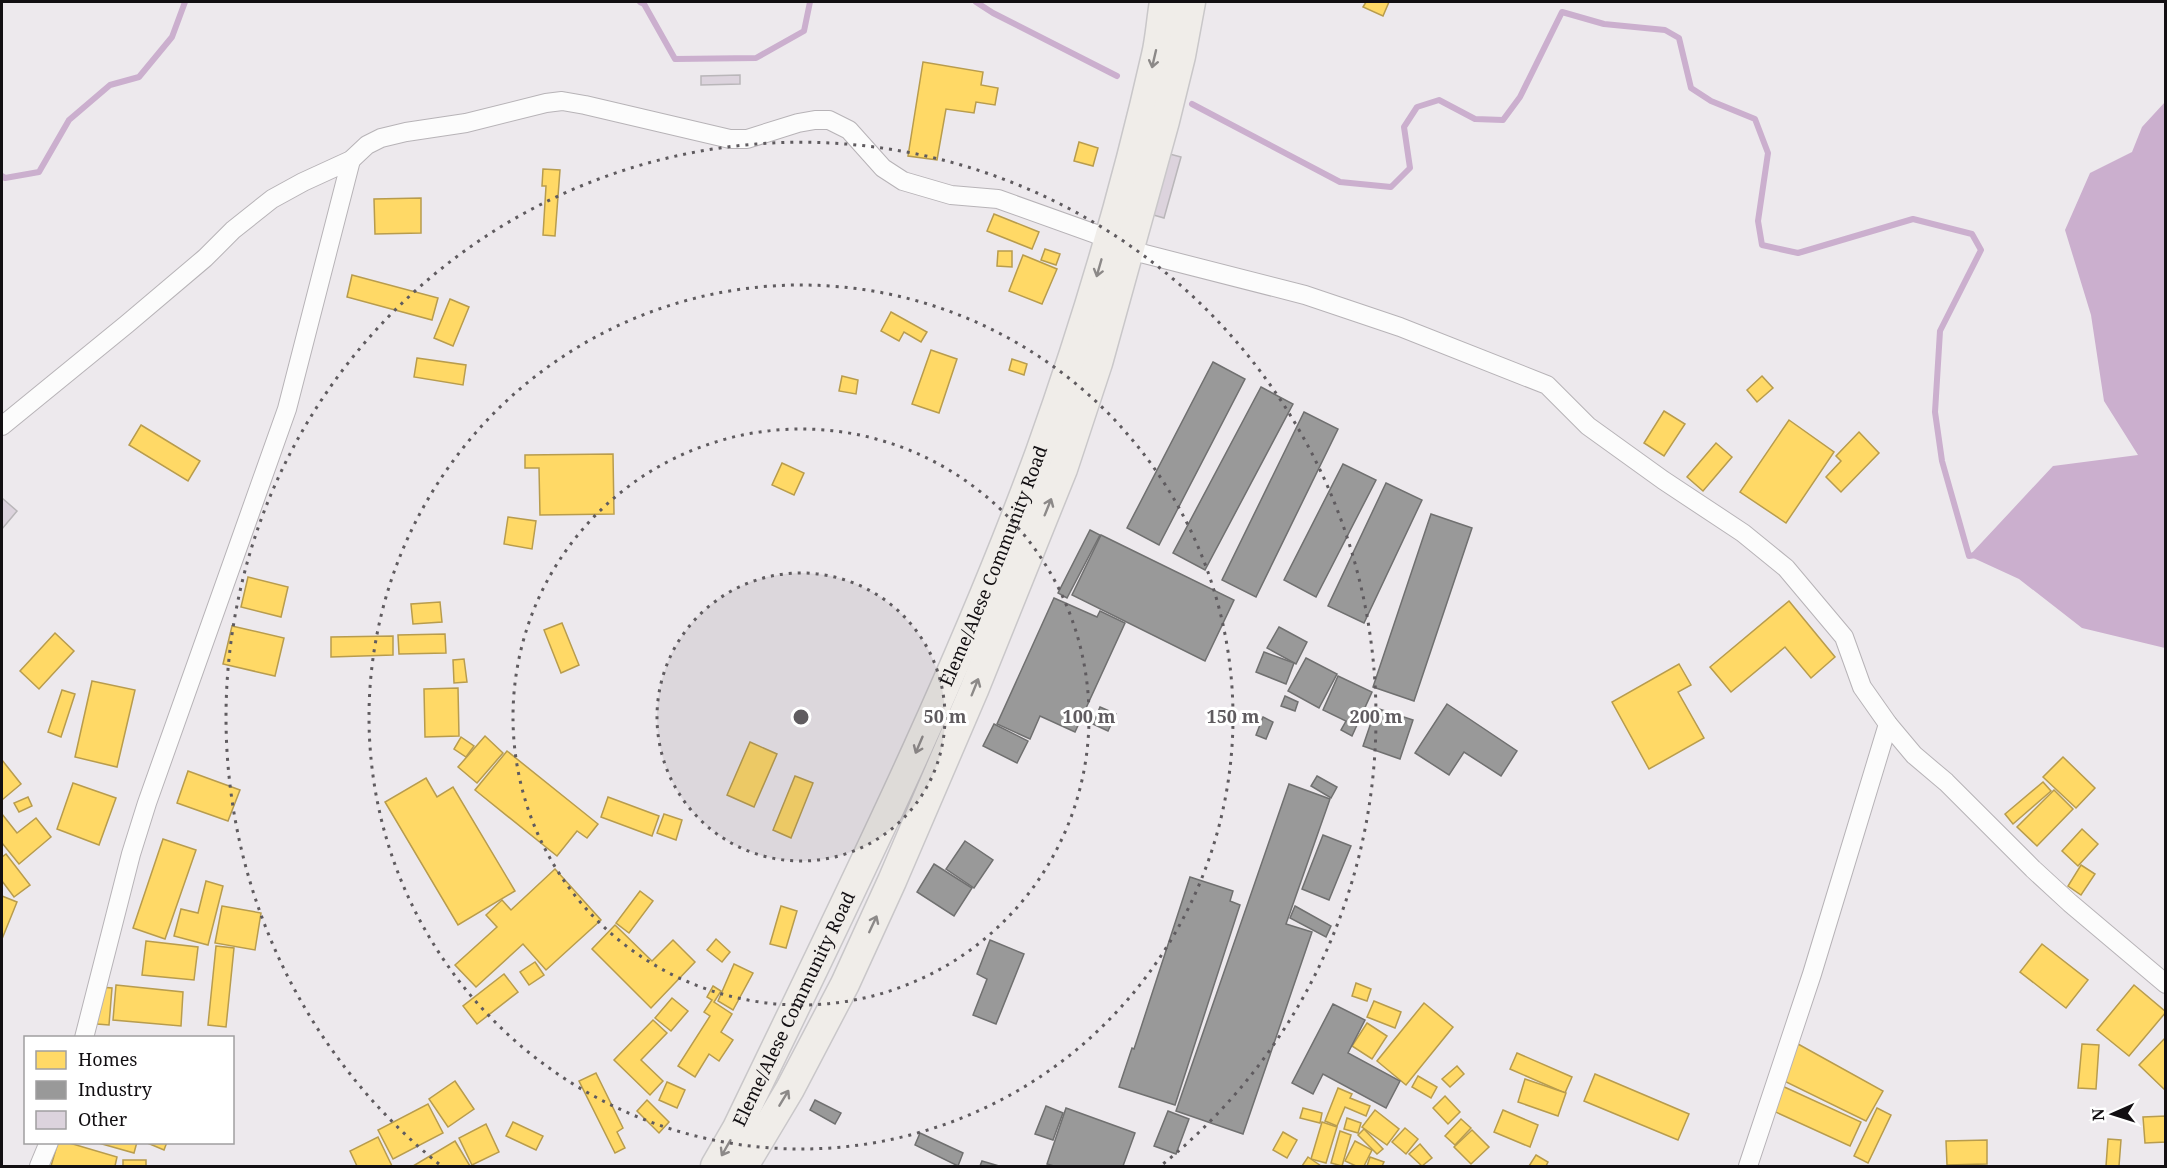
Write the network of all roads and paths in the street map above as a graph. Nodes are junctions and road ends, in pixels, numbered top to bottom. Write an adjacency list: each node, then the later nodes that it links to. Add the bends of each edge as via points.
1 (1164, 2): 4 (main road, Eleme/Alese Community Road, one-way to 4, via 1125,179)
2 (1191, 2): 4 (main road, Eleme/Alese Community Road, via 1168,110)
3 (351, 160): 4 (street, via 381,138 546,103 585,105 730,139 747,139 807,121 829,120 849,130 883,168 903,181 951,195 998,200); 5 (street, via 272,200); 8 (street, via 287,409 147,803)
4 (1118, 244): 6 (street, via 1305,295 1400,327 1546,386 1588,426 1786,567 1844,637 1862,687); 11 (main road, Eleme/Alese Community Road, one-way to 11, via 1083,320 1040,451 984,591 872,850); 12 (main road, Eleme/Alese Community Road, one-way to 4, via 845,984 974,690 1063,469 1098,363)
5 (2, 426)
6 (1888, 724): 7 (street, via 1914,755 2033,869); 13 (street)
7 (2166, 984)
8 (85, 1036)
9 (49, 1144): 10 (street)
10 (39, 1167)
11 (715, 1167)
12 (744, 1167)
13 (1748, 1167)

